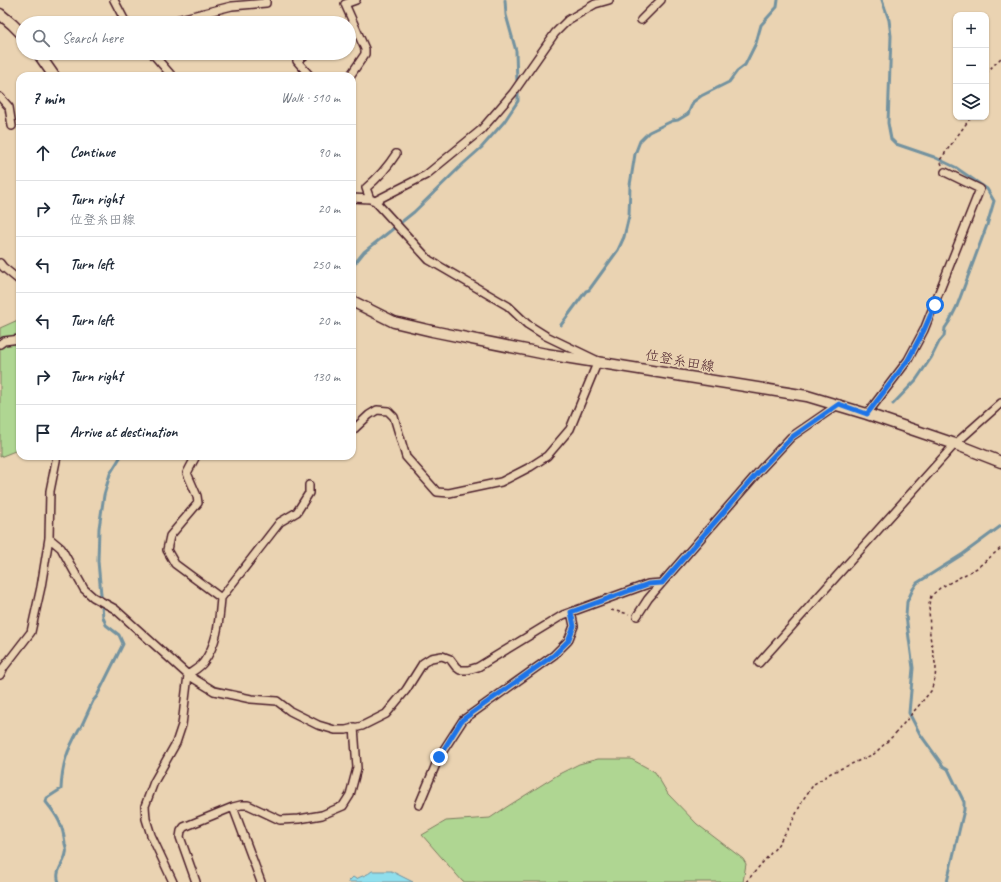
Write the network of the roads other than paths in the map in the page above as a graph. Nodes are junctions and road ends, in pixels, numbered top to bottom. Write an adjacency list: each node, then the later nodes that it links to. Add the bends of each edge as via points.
1 (114, 0): 8 (street)
2 (266, 0): 9 (street, via 266,3 232,6)
3 (356, 0): 10 (street, via 345,4)
4 (609, 0): 6 (street)
5 (661, 0): 11 (street)
6 (594, 2): 26 (street, via 568,20 555,33 513,93 481,130 426,175)
7 (0, 14): 12 (main road)
8 (122, 16)
9 (192, 16)
10 (350, 16)
11 (641, 20)
12 (16, 28)
13 (356, 29): 20 (street, via 365,54)
14 (43, 60): 17 (main road)
15 (158, 60): 18 (street)
16 (298, 60): 19 (street)
17 (51, 72)
18 (169, 72)
19 (307, 72)
20 (353, 72)
21 (0, 97): 22 (street, via 9,107)
22 (12, 126)
23 (396, 154): 26 (street, via 385,171 366,188)
24 (945, 172): 35 (street, via 980,189 924,330 908,360)
25 (356, 198): 26 (street)
26 (372, 200): 32 (street, via 429,260 508,306 527,324 546,336)
27 (0, 262): 28 (street)
28 (16, 278)
29 (356, 304): 32 (main road, 位登糸田線, via 394,322 432,331 546,354)
30 (16, 340): 31 (street)
31 (0, 344)
32 (598, 361): 34 (main road, 位登糸田線, via 807,396); 36 (street, via 570,429 560,442 547,456 501,482 449,493 437,492 406,457 394,417 388,411 377,410)
33 (1001, 403): 37 (street)
34 (839, 404): 35 (main road, 位登糸田線); 43 (street, via 792,437)
35 (867, 414): 37 (main road, 位登糸田線)
36 (356, 428)
37 (955, 444): 40 (main road, 位登糸田線); 47 (street)
38 (56, 460): 42 (street, via 50,491)
39 (194, 460): 44 (street, via 187,474 198,503 170,536 168,550 175,564)
40 (1001, 462)
41 (309, 485): 44 (street, via 309,493 298,512 280,522)
42 (49, 538): 48 (street, via 31,632); 49 (street, via 61,548 88,593 115,609)
43 (662, 583): 45 (street, via 648,584); 46 (street)
44 (221, 598): 49 (street, via 219,628 213,644 202,664)
45 (571, 612): 50 (street, via 478,667 460,670 450,659 442,656 431,658 424,663 386,714); 51 (street, via 574,626 568,641 554,655 462,720 439,757)
46 (637, 616)
47 (758, 663)
48 (0, 675)
49 (188, 675): 50 (street, via 214,691 251,699 277,701 323,727 334,730); 53 (street, via 182,725 176,743 154,782 145,806 151,835)
50 (354, 728): 52 (street, via 357,768 350,796 344,806 322,815 280,820 248,805)
51 (419, 805)
52 (233, 806): 54 (street, via 184,827 181,831 180,837); 55 (street)
53 (173, 882)
54 (196, 882)
55 (261, 882)

